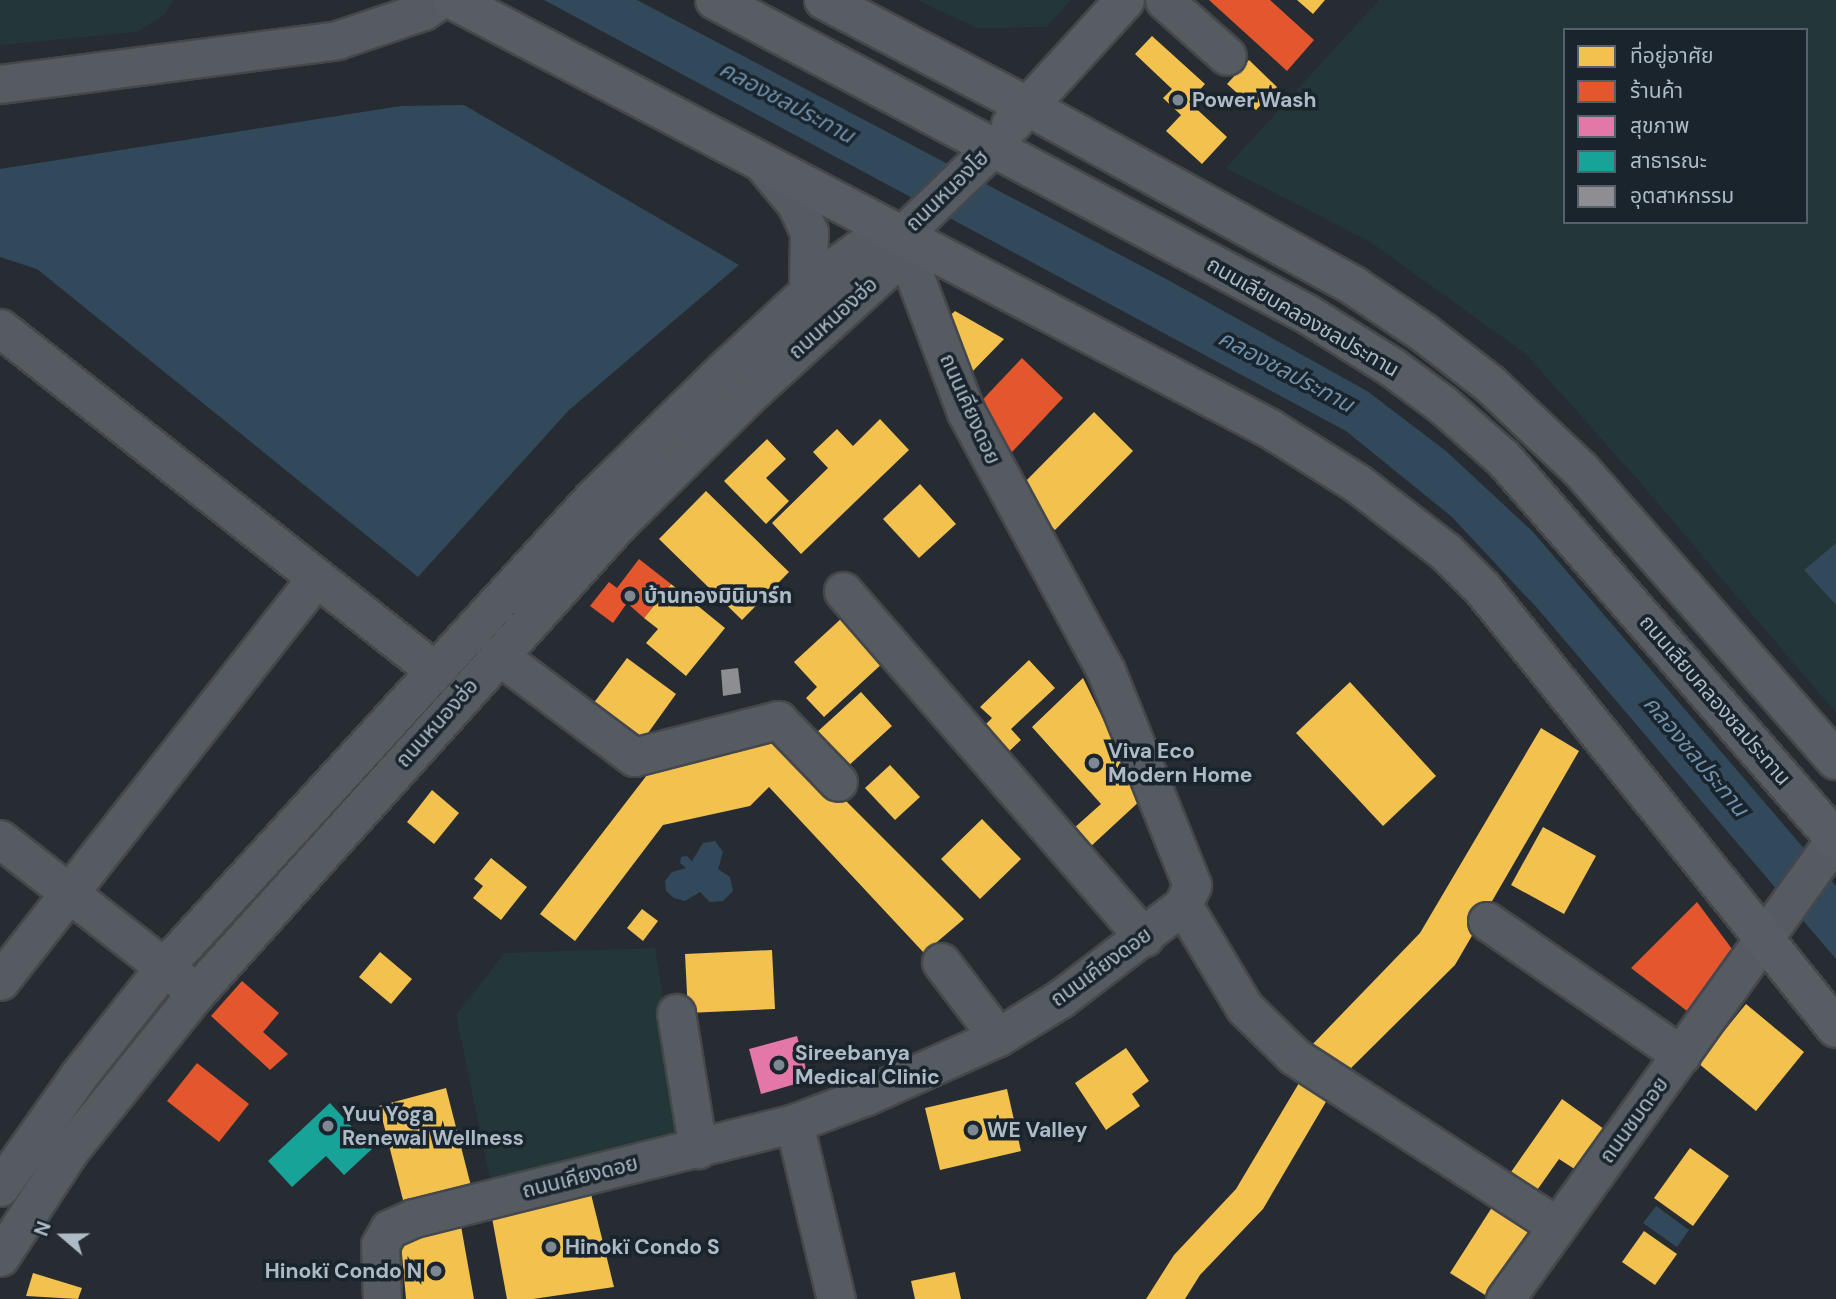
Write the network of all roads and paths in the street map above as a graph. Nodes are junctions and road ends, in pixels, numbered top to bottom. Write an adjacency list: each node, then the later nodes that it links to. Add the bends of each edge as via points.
1 (440, 0): 8 (street, via 423,11 337,40)
2 (453, 0): 11 (main road)
3 (715, 0): 10 (main road, ถนนเลียบคลองชลประทาน)
4 (824, 0): 9 (main road)
5 (1125, 0): 9 (main road)
6 (1164, 0): 7 (street)
7 (1227, 56)
8 (0, 84)
9 (1027, 106): 10 (main road); 19 (main road, via 1353,285 1490,384 1581,470)
10 (994, 146): 12 (street, ถนนหนองโฮ); 22 (main road, ถนนเลียบคลองชลประทาน, via 1327,326 1443,405 1504,460 1559,519)
11 (762, 163): 12 (main road); 13 (street, via 796,204 810,232)
12 (900, 237): 13 (street, ถนนหนองฮ่อ, via 866,244); 17 (street, ถนนหนองฮ่อ, via 888,268 628,514); 24 (street, ถนนเคียงดอย, via 967,412 1106,671 1192,886); 27 (main road, via 1269,428 1358,484 1446,552 1542,658)
13 (808, 291): 18 (street, ถนนหนองฮ่อ, via 593,498)
14 (0, 328): 15 (street)
15 (316, 578): 18 (street); 23 (street)
16 (843, 591): 26 (street)
17 (498, 655): 20 (street, via 634,757 778,720); 31 (street, ถนนหนองฮ่อ)
18 (434, 670): 29 (street, ถนนหนองฮ่อ)
19 (1836, 760)
20 (838, 782)
21 (0, 839): 23 (street)
22 (1836, 840): 27 (street, ถนนชมดอย)
23 (69, 892): 29 (street); 30 (street)
24 (1184, 905): 26 (street, ถนนเคียงดอย); 39 (street, via 1244,1007 1294,1056)
25 (1487, 921): 35 (street)
26 (1144, 937): 34 (street, ถนนเคียงดอย, via 1060,999)
27 (1763, 941): 33 (main road); 35 (street, ถนนชมดอย)
28 (941, 962): 34 (street)
29 (165, 966): 31 (street); 38 (street, ถนนหนองฮ่อ, via 79,1075)
30 (0, 981)
31 (195, 993): 40 (street, ถนนหนองฮ่อ, via 70,1150)
32 (676, 1013): 37 (street)
33 (1836, 1028)
34 (998, 1037): 36 (street, ถนนเคียงดอย)
35 (1681, 1055): 39 (street, ถนนชมดอย)
36 (794, 1123): 37 (street, ถนนเคียงดอย); 42 (street)
37 (698, 1149): 41 (street, ถนนเคียงดอย, via 414,1218 389,1229 380,1245)
38 (0, 1187)
39 (1557, 1226): 43 (street, ถนนชมดอย)
40 (0, 1258)
41 (382, 1299)
42 (836, 1299)
43 (1505, 1299)

